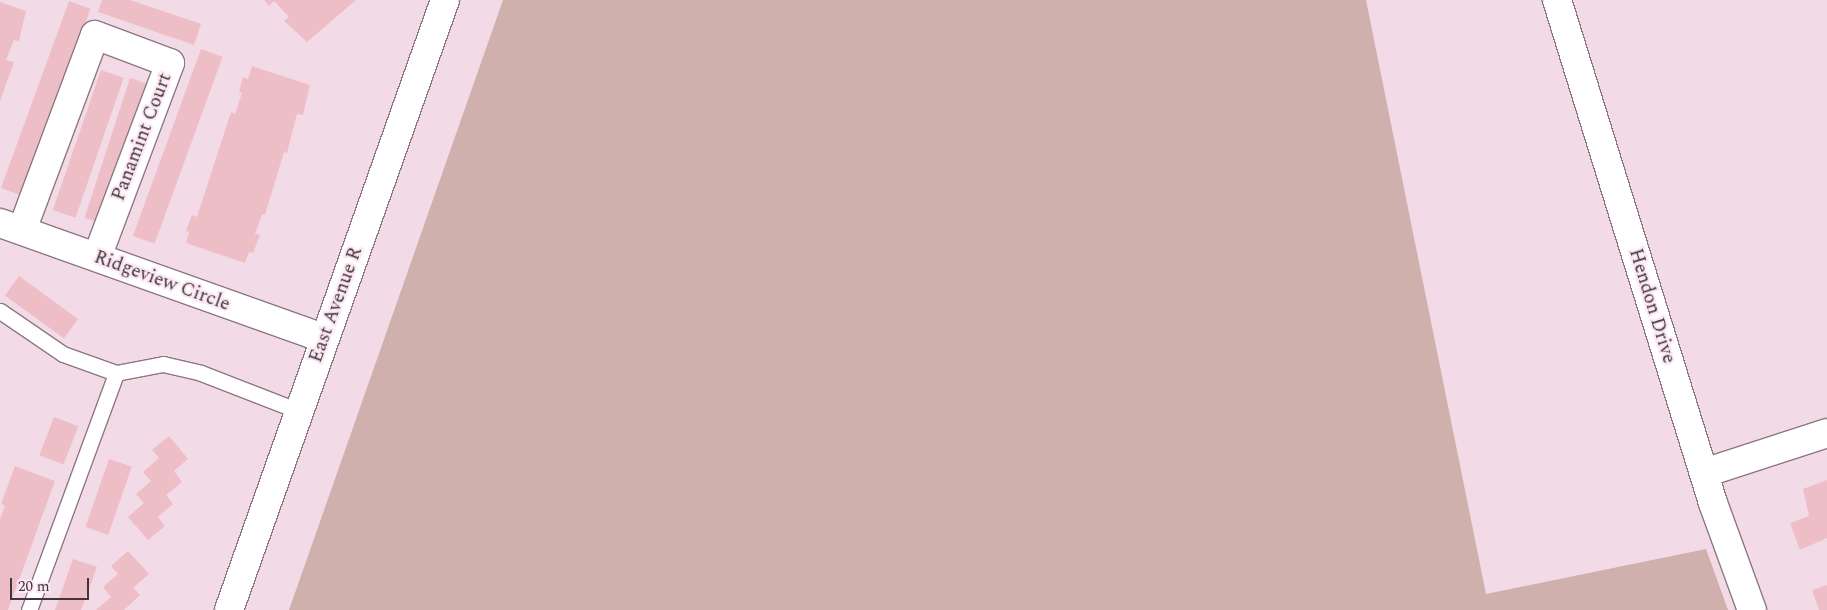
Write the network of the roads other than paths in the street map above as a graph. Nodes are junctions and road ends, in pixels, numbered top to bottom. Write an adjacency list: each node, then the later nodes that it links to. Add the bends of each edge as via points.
1 (445, 0): 6 (street, East Avenue R)
2 (1557, 0): 10 (street, Hendon Drive)
3 (11, 226): 4 (street, Ridgeview Circle); 4 (street, Panamint Court, via 95,35 170,63)
4 (97, 257): 6 (street, Ridgeview Circle)
5 (0, 311): 7 (lane, via 63,354)
6 (324, 338): 8 (street, East Avenue R)
7 (116, 373): 8 (lane, via 163,364 202,373); 11 (lane)
8 (298, 411): 12 (street, East Avenue R)
9 (1827, 434): 10 (street)
10 (1704, 473): 13 (street, Hendon Drive)
11 (29, 610)
12 (229, 610)
13 (1752, 610)

